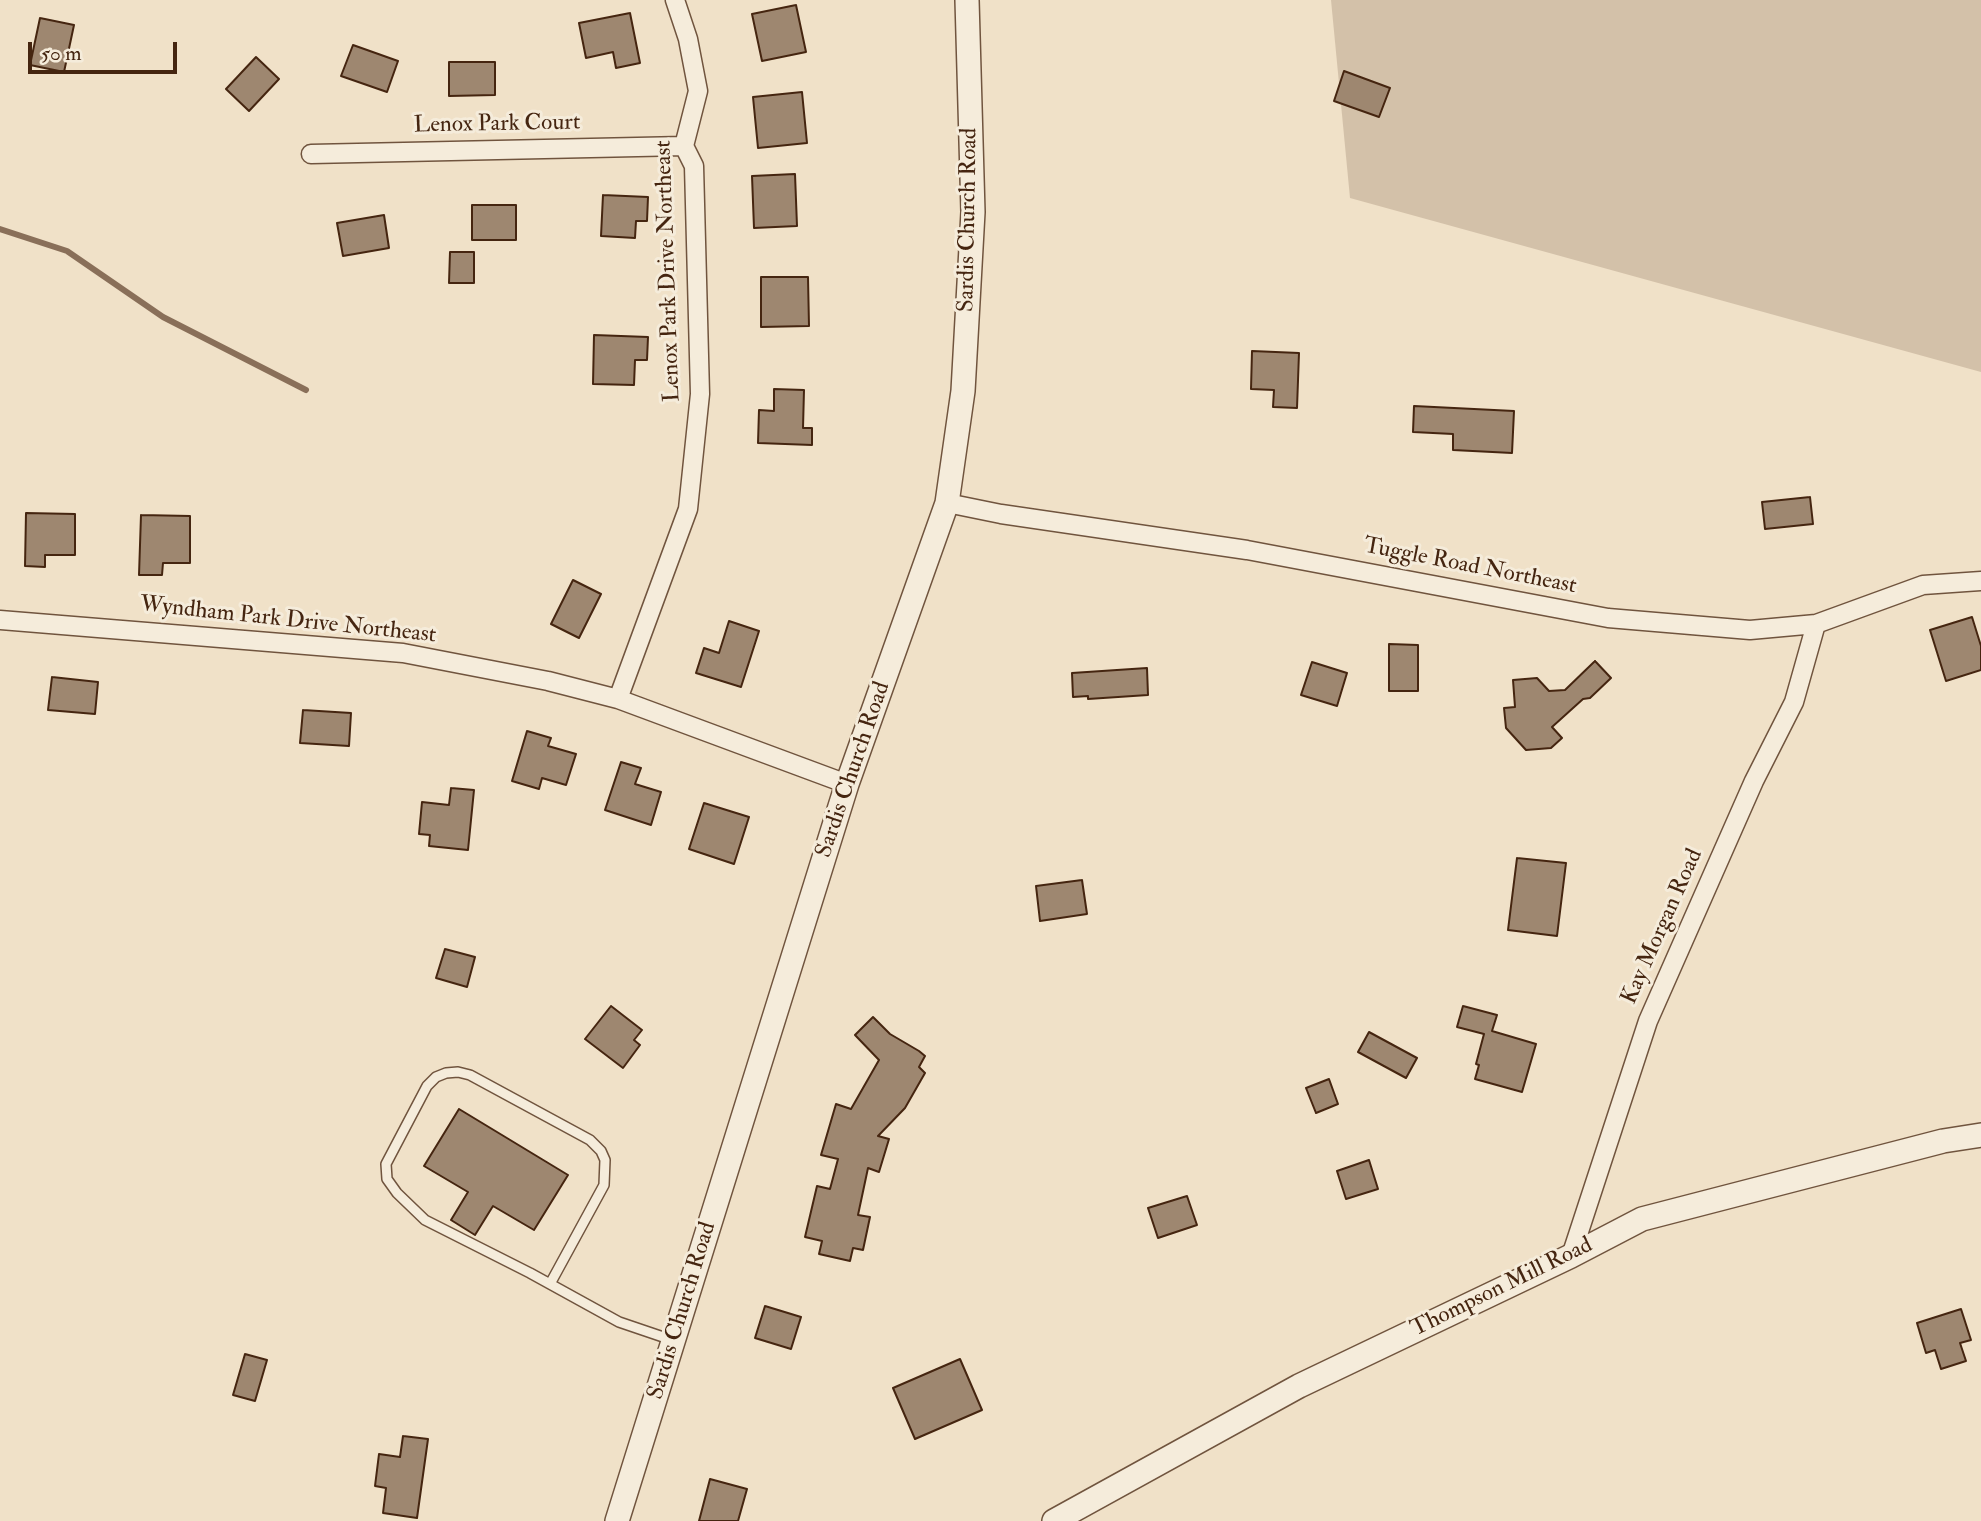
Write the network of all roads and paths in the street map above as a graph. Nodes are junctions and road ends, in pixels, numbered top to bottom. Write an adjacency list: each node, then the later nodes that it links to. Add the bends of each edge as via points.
1 (675, 0): 3 (street, Lenox Park Drive Northeast, via 698,91)
2 (967, 0): 5 (street, Sardis Church Road, via 973,212 963,391)
3 (684, 146): 4 (street, Lenox Park Court); 9 (street, Lenox Park Drive Northeast, via 694,166 700,394 688,509)
4 (311, 154)
5 (947, 503): 8 (street, Tuggle Road Northeast, via 1247,550 1608,618 1750,630); 10 (street, Sardis Church Road)
6 (1981, 581): 8 (street, Tuggle Road Northeast, via 1923,585)
7 (0, 620): 9 (street, Wyndham Park Drive Northeast, via 403,653)
8 (1816, 624): 12 (street, Kay Morgan Road, via 1794,702 1648,1021)
9 (618, 699): 10 (street, Wyndham Park Drive Northeast)
10 (847, 784): 14 (street, Sardis Church Road)
11 (1981, 1135): 12 (street, Thompson Mill Road, via 1642,1219)
12 (1572, 1256): 16 (street, Thompson Mill Road, via 1299,1386)
13 (550, 1284): 13 (lane, via 425,1220 387,1179 386,1164 426,1086 436,1077 458,1072 470,1075 590,1140 601,1151 604,1185); 14 (lane, via 619,1322)
14 (674, 1340): 15 (street, Sardis Church Road)
15 (617, 1521)
16 (1054, 1521)

